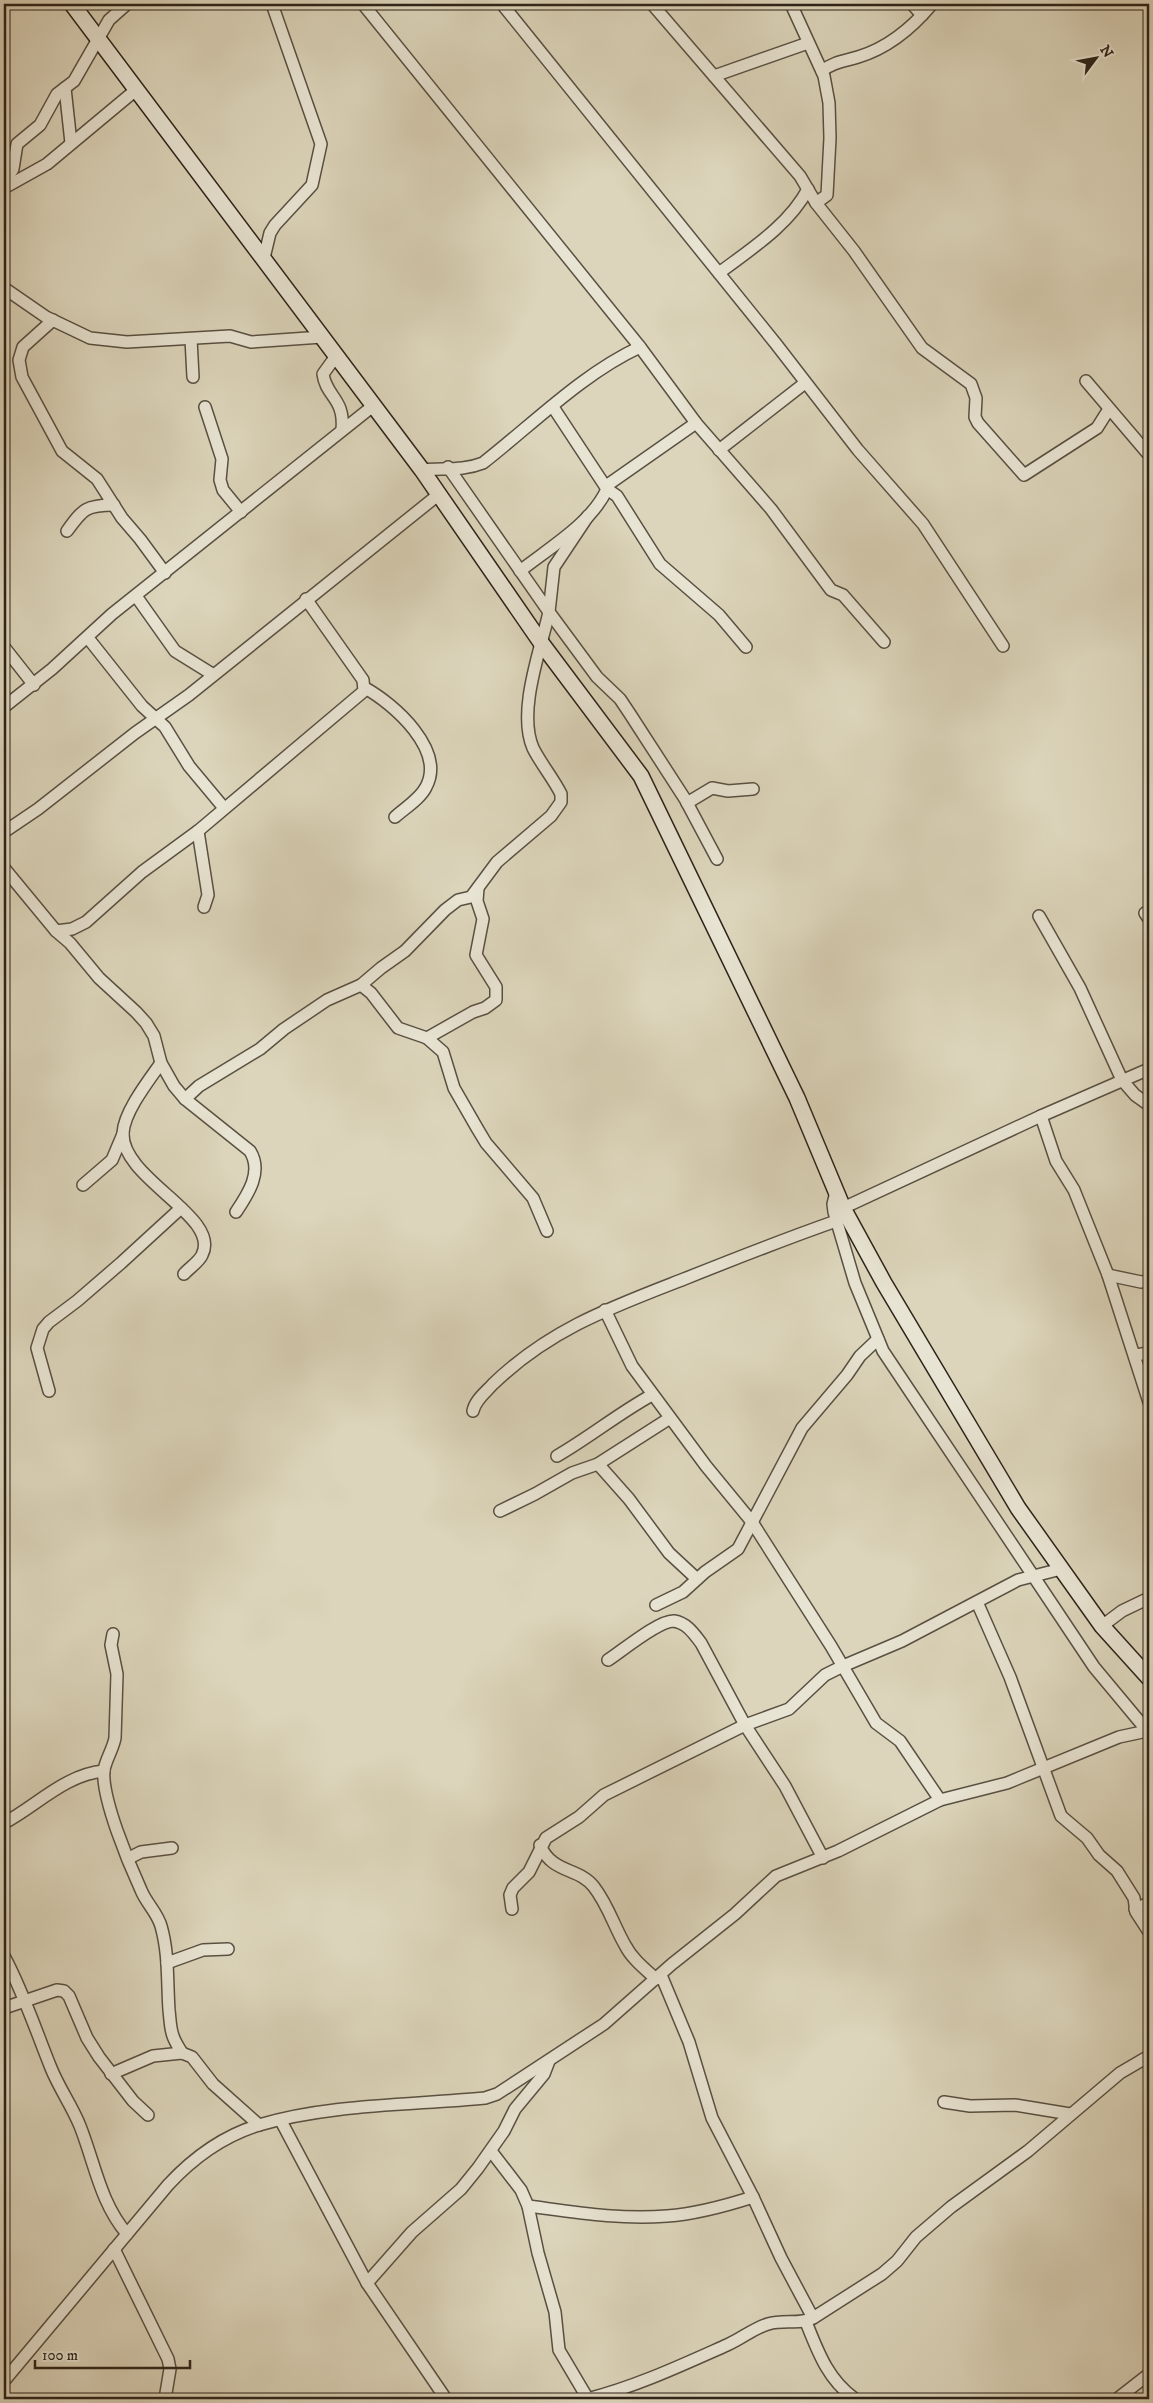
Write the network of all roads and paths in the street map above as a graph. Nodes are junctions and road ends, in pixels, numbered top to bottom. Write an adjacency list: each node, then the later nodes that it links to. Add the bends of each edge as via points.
1 (72, 4): 11 (main road)
2 (128, 4): 11 (street, via 110,20)
3 (272, 4): 22 (street, via 321,144 312,185 275,225)
4 (363, 4): 28 (street)
5 (502, 4): 23 (street)
6 (652, 4): 14 (street)
7 (791, 4): 12 (street)
8 (912, 4): 10 (street)
9 (932, 4): 10 (street)
10 (922, 16): 13 (street, via 912,27 878,50 835,63)
11 (98, 38): 15 (street, via 74,81); 16 (main road)
12 (808, 43): 13 (street); 14 (street)
13 (822, 71): 21 (street, via 829,103 830,138 827,195)
14 (714, 76): 20 (street)
15 (65, 88): 17 (street); 18 (street, via 54,99 40,126 17,144 13,168)
16 (137, 89): 17 (street); 22 (main road)
17 (71, 143): 19 (street, via 47,164)
18 (4, 183)
19 (4, 188)
20 (808, 188): 21 (street); 23 (street, via 800,203 780,225)
21 (816, 203): 36 (street, via 922,348 971,384 978,423 1024,475 1097,428)
22 (264, 258): 26 (main road)
23 (719, 273): 32 (street)
24 (4, 288): 25 (street)
25 (53, 320): 27 (street, via 90,338 127,342); 45 (street, via 22,347 19,360 22,377 62,450 97,479)
26 (322, 337): 27 (street, via 251,342 230,336); 29 (main road)
27 (191, 339): 30 (street)
28 (640, 347): 35 (street, via 575,387); 37 (street)
29 (336, 356): 33 (main road); 38 (street, via 327,367 324,379 343,412)
30 (193, 377)
31 (1086, 381): 36 (street)
32 (805, 383): 39 (street); 57 (street, via 923,524)
33 (373, 406): 38 (street); 42 (main road)
34 (205, 407): 46 (street, via 222,458 220,480 223,490)
35 (553, 407): 41 (street, via 483,463 465,469); 43 (street)
36 (1109, 409): 40 (street)
37 (696, 423): 39 (street); 43 (street)
38 (342, 430): 46 (street)
39 (719, 450): 55 (street, via 772,509 831,590 842,596)
40 (1149, 455)
41 (448, 467): 42 (street); 49 (street)
42 (422, 470): 44 (main road)
43 (606, 487): 47 (street, via 598,506); 59 (street, via 617,496 660,564 719,616)
44 (438, 495): 52 (street); 56 (main road)
45 (114, 505): 48 (street, via 85,509); 50 (street)
46 (241, 512): 50 (street)
47 (588, 516): 49 (street); 53 (street, via 556,560)
48 (68, 531)
49 (520, 571): 53 (street)
50 (164, 573): 51 (street)
51 (136, 596): 54 (street); 60 (street, via 175,651)
52 (306, 599): 60 (street); 62 (street, via 364,680)
53 (549, 612): 56 (street); 66 (street, via 597,677 620,699)
54 (88, 638): 61 (street); 64 (street)
55 (884, 642)
56 (542, 644): 73 (street, via 529,690 531,738 561,794 561,802 551,816 497,862); 89 (main road, via 641,776 797,1098 836,1192)
57 (1003, 646)
58 (4, 647): 61 (street)
59 (746, 647)
60 (212, 674): 64 (street)
61 (34, 685): 63 (street)
62 (365, 688): 67 (street); 68 (street, via 381,697 412,728 423,742 427,754 430,777 425,789)
63 (4, 707)
64 (154, 719): 67 (street, via 165,727 189,766); 70 (street, via 38,810)
65 (753, 789): 66 (street, via 728,791 712,788)
66 (687, 803): 71 (street)
67 (224, 808): 69 (street)
68 (395, 817)
69 (198, 831): 74 (street, via 208,896); 76 (street, via 142,872 86,922 72,929)
70 (4, 832)
71 (717, 859)
72 (4, 868): 76 (street)
73 (478, 888): 77 (street, via 470,897 458,900 445,910 405,951); 78 (street, via 477,901 483,919 476,955 496,987 496,1000)
74 (204, 908)
75 (1039, 916): 81 (street, via 1080,988)
76 (56, 931): 79 (street, via 146,1024 154,1036)
77 (361, 985): 78 (street, via 398,1028); 82 (street, via 328,1000 260,1049 199,1086)
78 (427, 1038): 90 (street, via 443,1052 454,1088 477,1128 533,1198)
79 (161, 1063): 82 (street); 85 (street, via 143,1088)
80 (1149, 1069): 81 (street)
81 (1122, 1080): 83 (street); 84 (street)
82 (185, 1099): 88 (street, via 254,1157 256,1171)
83 (1149, 1105)
84 (1041, 1116): 89 (street); 92 (street, via 1056,1161 1074,1190)
85 (123, 1134): 86 (street, via 112,1160); 87 (street, via 132,1161)
86 (83, 1185)
87 (181, 1208): 91 (street, via 199,1227 206,1242 202,1255); 98 (street, via 43,1329 37,1348)
88 (236, 1212)
89 (839, 1214): 94 (street); 95 (street, via 855,1283); 107 (main road, via 884,1283 1018,1508)
90 (547, 1231)
91 (184, 1274)
92 (1108, 1275): 93 (street); 97 (street)
93 (1149, 1281)
94 (605, 1310): 99 (street, via 632,1366); 101 (street, via 527,1354 480,1397)
95 (878, 1339): 106 (street, via 860,1356 802,1428); 108 (street, via 916,1403)
96 (1149, 1353): 97 (street)
97 (1135, 1355): 100 (street)
98 (49, 1391)
99 (652, 1395): 102 (street); 103 (street)
100 (1149, 1402)
101 (473, 1410)
102 (670, 1418): 104 (street); 106 (street)
103 (557, 1456)
104 (598, 1464): 105 (street, via 572,1473); 109 (street, via 669,1552)
105 (500, 1510)
106 (752, 1522): 109 (street, via 738,1549); 116 (street)
107 (1061, 1569): 108 (street); 113 (main road)
108 (1034, 1575): 111 (street); 119 (street, via 1094,1667)
109 (697, 1579): 112 (street, via 683,1592)
110 (1149, 1598): 113 (street, via 1122,1611)
111 (977, 1602): 116 (street, via 902,1641); 120 (street, via 1010,1677)
112 (656, 1604)
113 (1102, 1626): 117 (main road)
114 (113, 1634): 121 (street, via 111,1645 117,1674 115,1738)
115 (608, 1660): 118 (street, via 654,1627 668,1622 682,1624 701,1643)
116 (843, 1666): 118 (street, via 825,1676 789,1709); 122 (street, via 876,1723 900,1741)
117 (1149, 1678)
118 (745, 1726): 124 (street, via 604,1795); 127 (street, via 785,1786)
119 (1148, 1732): 120 (street, via 1119,1737)
120 (1044, 1768): 122 (street, via 1007,1783); 130 (street, via 1061,1816 1112,1864 1134,1898)
121 (104, 1771): 123 (street, via 62,1786); 126 (street, via 113,1819)
122 (940, 1800): 127 (street)
123 (4, 1823)
124 (540, 1845): 129 (street, via 529,1872 513,1888 510,1895); 135 (street, via 554,1864 587,1880 594,1887 625,1946 636,1961)
125 (172, 1848): 126 (street, via 141,1852)
126 (128, 1858): 134 (street, via 141,1892 158,1916)
127 (823, 1858): 135 (street, via 776,1876)
128 (1149, 1903): 130 (street)
129 (512, 1909)
130 (1135, 1909): 131 (street)
131 (1149, 1932)
132 (228, 1950): 134 (street, via 203,1950)
133 (4, 1956): 136 (street)
134 (167, 1963): 138 (street, via 170,2024)
135 (659, 1977): 140 (street, via 604,2024); 148 (street, via 689,2042 712,2118)
136 (24, 2002): 137 (street); 141 (street, via 57,1990 64,1991 87,2038); 150 (street, via 79,2125 109,2209)
137 (4, 2008)
138 (182, 2053): 141 (street, via 153,2056); 146 (street, via 192,2057 213,2084)
139 (1149, 2056): 144 (street, via 1120,2074)
140 (549, 2061): 145 (street, via 513,2085 485,2098 354,2109); 147 (street, via 544,2074 515,2109)
141 (112, 2074): 143 (street, via 139,2109)
142 (944, 2102): 144 (street, via 970,2106 1015,2106)
143 (148, 2114)
144 (1070, 2114): 153 (street, via 1028,2151 931,2224 882,2274)
145 (280, 2121): 146 (street); 152 (street)
146 (259, 2125): 150 (street, via 210,2148 191,2162)
147 (491, 2151): 149 (street, via 521,2190); 152 (street, via 461,2189 412,2232)
148 (753, 2197): 149 (street, via 706,2210 666,2216 583,2214); 153 (street)
149 (528, 2206): 159 (street, via 555,2312 559,2350)
150 (127, 2234): 151 (street)
151 (114, 2250): 155 (street); 157 (street, via 168,2359 170,2369)
152 (367, 2283): 158 (street)
153 (810, 2320): 156 (street, via 768,2324); 160 (street, via 816,2350 844,2391)
154 (1149, 2374): 161 (street)
155 (4, 2381)
156 (616, 2396): 159 (street)
157 (165, 2399)
158 (446, 2399)
159 (588, 2399)
160 (855, 2399)
161 (1117, 2399)

